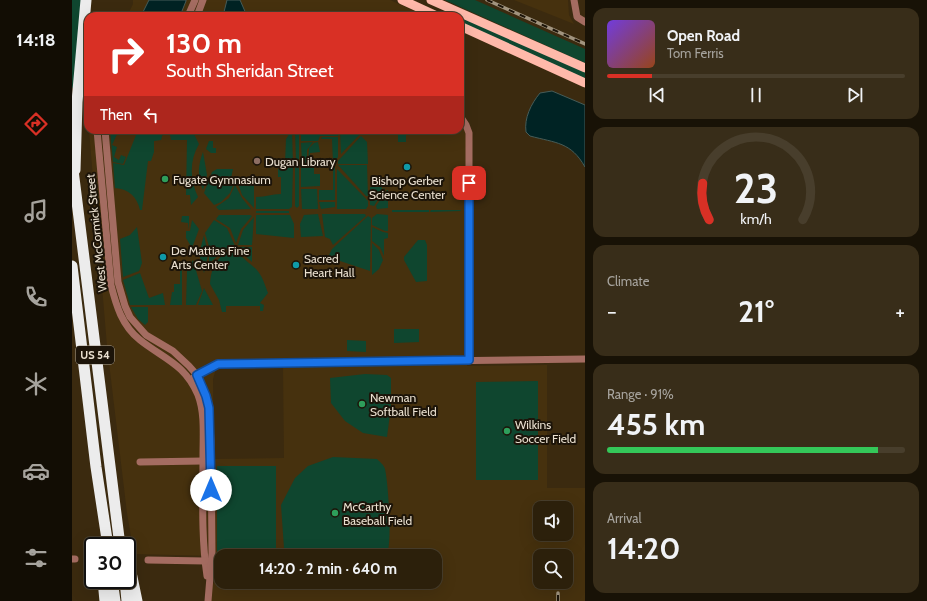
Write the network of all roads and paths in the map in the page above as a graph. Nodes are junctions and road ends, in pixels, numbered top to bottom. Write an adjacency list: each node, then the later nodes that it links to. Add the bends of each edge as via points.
1 (86, 0): 7 (highway)
2 (195, 0): 8 (street)
3 (203, 0): 9 (street)
4 (402, 0): 10 (main road)
5 (431, 0): 11 (main road)
6 (574, 0): 14 (street, via 575,11)
7 (85, 12)
8 (190, 12)
9 (198, 12)
10 (428, 12)
11 (458, 12)
12 (464, 15): 16 (main road)
13 (84, 20): 22 (highway, via 76,102)
14 (584, 22)
15 (464, 28): 17 (main road)
16 (585, 68)
17 (585, 84)
18 (464, 122): 25 (street, via 469,133)
19 (97, 134): 26 (street, West McCormick Street, via 111,284 115,301 121,316 139,339)
20 (105, 134): 26 (street, West McCormick Street, via 118,282 125,306 130,317 143,332 180,357)
21 (72, 162): 22 (highway, US 54)
22 (75, 186): 30 (highway, US 54)
23 (72, 266): 29 (highway, US 54)
24 (585, 359): 25 (street)
25 (469, 360): 26 (street, via 218,364)
26 (193, 377): 27 (street, West McCormick Street, via 201,409); 37 (street, West McCormick Street, via 206,396 210,423 212,553)
27 (203, 461): 28 (street); 36 (street, West McCormick Street)
28 (140, 462)
29 (96, 468): 31 (highway); 32 (highway, US 54)
30 (117, 523): 33 (highway, US 54); 34 (highway)
31 (100, 537)
32 (107, 537)
33 (119, 537)
34 (122, 537)
35 (148, 560): 36 (street)
36 (205, 561): 37 (street, West McCormick Street)
37 (208, 586): 46 (street, West McCormick Street)
38 (104, 589): 42 (highway)
39 (113, 589): 43 (highway)
40 (125, 589): 44 (highway)
41 (134, 589): 45 (highway)
42 (105, 601)
43 (115, 601)
44 (127, 601)
45 (137, 601)
46 (208, 601)

